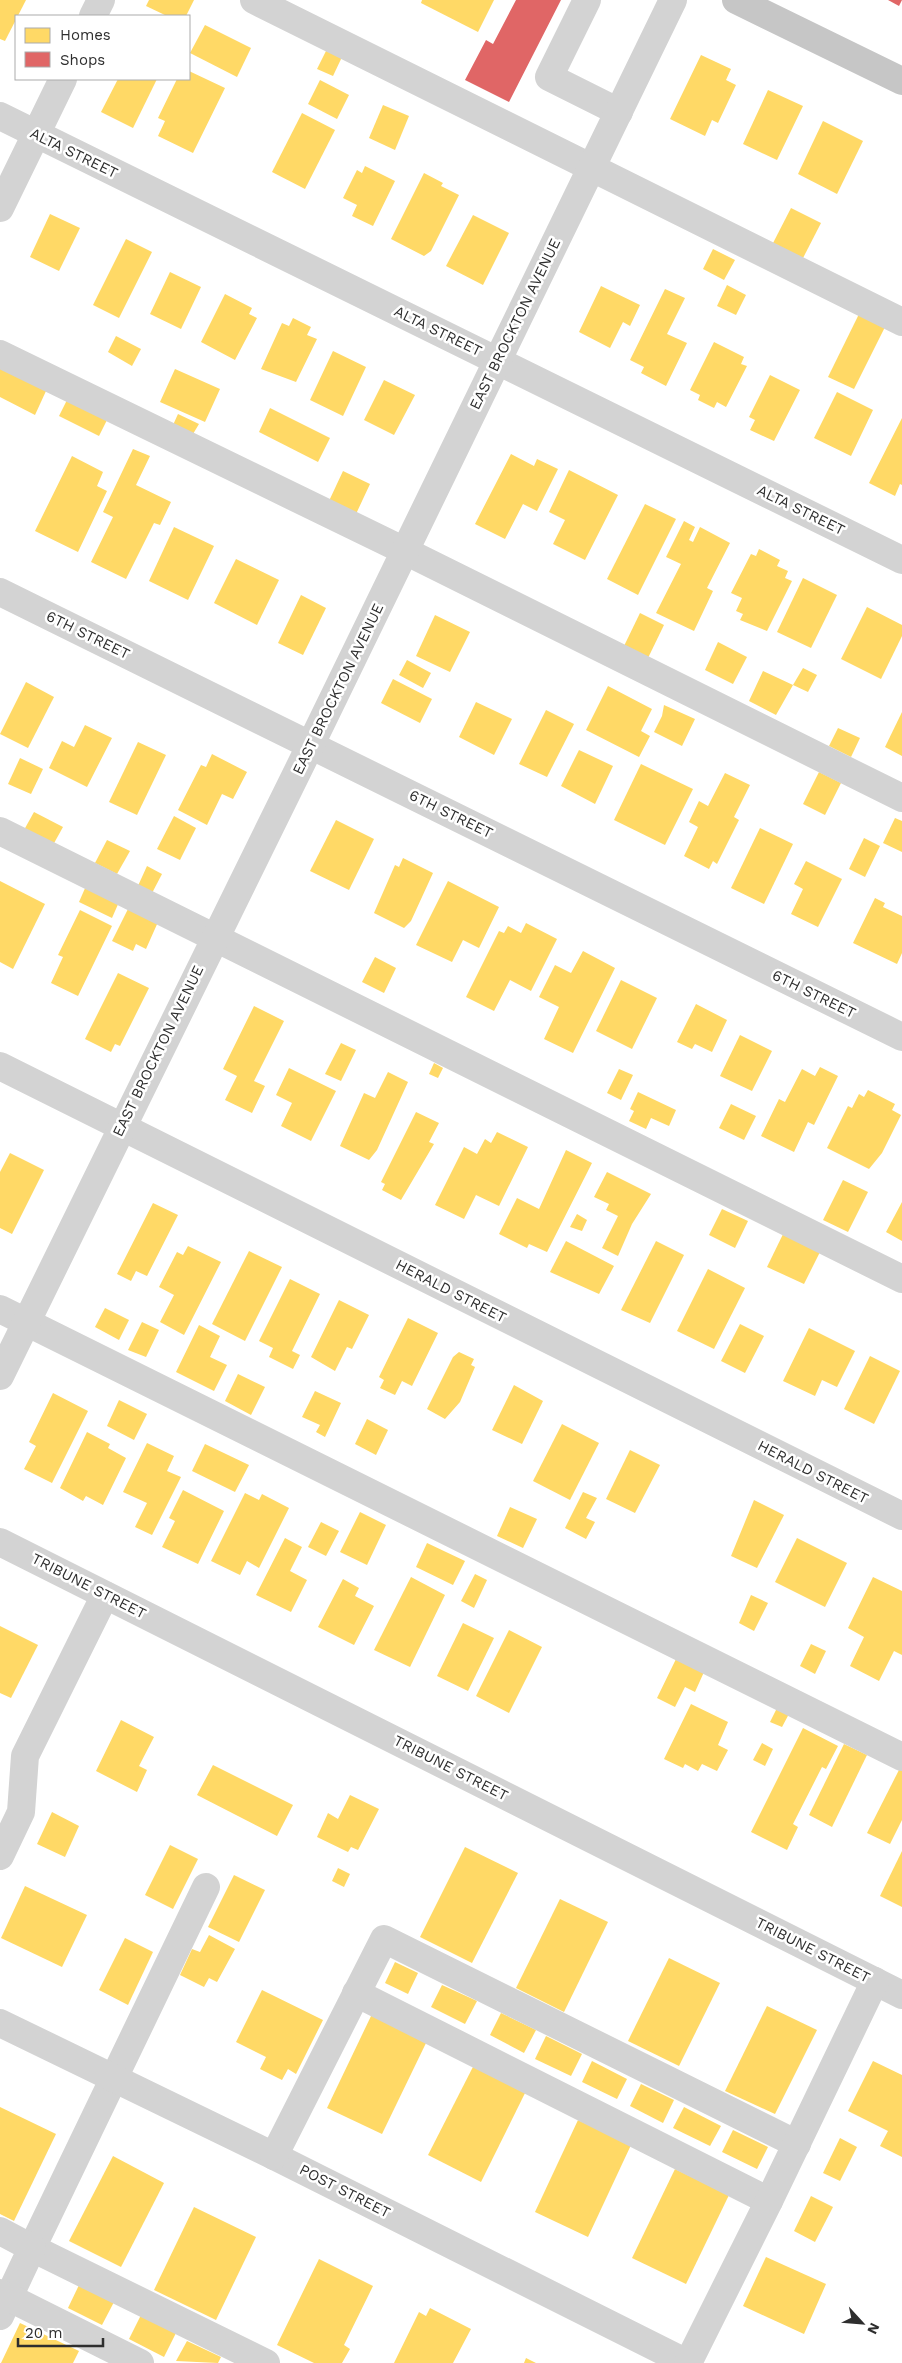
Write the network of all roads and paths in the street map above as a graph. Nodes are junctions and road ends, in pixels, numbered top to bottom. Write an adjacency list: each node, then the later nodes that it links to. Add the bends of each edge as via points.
1 (101, 0): 6 (street)
2 (254, 0): 12 (street)
3 (587, 0): 9 (street, via 549,77)
4 (673, 0): 9 (street, EAST BROCKTON AVENUE)
5 (736, 0): 8 (main road)
6 (94, 15)
7 (63, 80): 11 (street)
8 (902, 81)
9 (619, 112): 12 (street, EAST BROCKTON AVENUE)
10 (0, 116): 11 (street, ALTA STREET)
11 (36, 134): 13 (street); 16 (street, ALTA STREET)
12 (591, 168): 14 (street); 16 (street, EAST BROCKTON AVENUE)
13 (0, 208)
14 (902, 322)
15 (0, 354): 17 (street)
16 (497, 360): 17 (street, EAST BROCKTON AVENUE); 18 (street, ALTA STREET)
17 (405, 551): 20 (street, EAST BROCKTON AVENUE); 21 (street)
18 (902, 560)
19 (0, 592): 20 (street, 6TH STREET)
20 (311, 744): 23 (street, EAST BROCKTON AVENUE); 24 (street, 6TH STREET)
21 (902, 798)
22 (0, 831): 23 (street)
23 (215, 936): 26 (street, EAST BROCKTON AVENUE); 27 (street)
24 (902, 1037)
25 (0, 1066): 26 (street, HERALD STREET)
26 (121, 1126): 29 (street, EAST BROCKTON AVENUE); 31 (street, HERALD STREET)
27 (902, 1279)
28 (0, 1309): 29 (street)
29 (26, 1322): 30 (street, EAST BROCKTON AVENUE); 34 (street)
30 (0, 1376)
31 (899, 1507)
32 (0, 1542): 33 (street, TRIBUNE STREET)
33 (106, 1595): 35 (street, via 25,1756 22,1812); 37 (street, TRIBUNE STREET)
34 (902, 1757)
35 (0, 1856)
36 (206, 1887): 41 (street)
37 (875, 1981): 39 (street, TRIBUNE STREET); 42 (street)
38 (356, 1993): 42 (street, via 384,1940); 43 (street); 44 (street)
39 (902, 1995)
40 (0, 2023): 41 (street, POST STREET)
41 (114, 2080): 43 (street, POST STREET); 46 (street)
42 (796, 2144): 44 (street)
43 (274, 2156): 50 (street, POST STREET)
44 (769, 2201): 50 (street)
45 (0, 2232): 46 (street)
46 (32, 2248): 47 (street); 49 (street)
47 (3, 2302): 48 (street)
48 (140, 2363)
49 (266, 2363)
50 (688, 2363)

